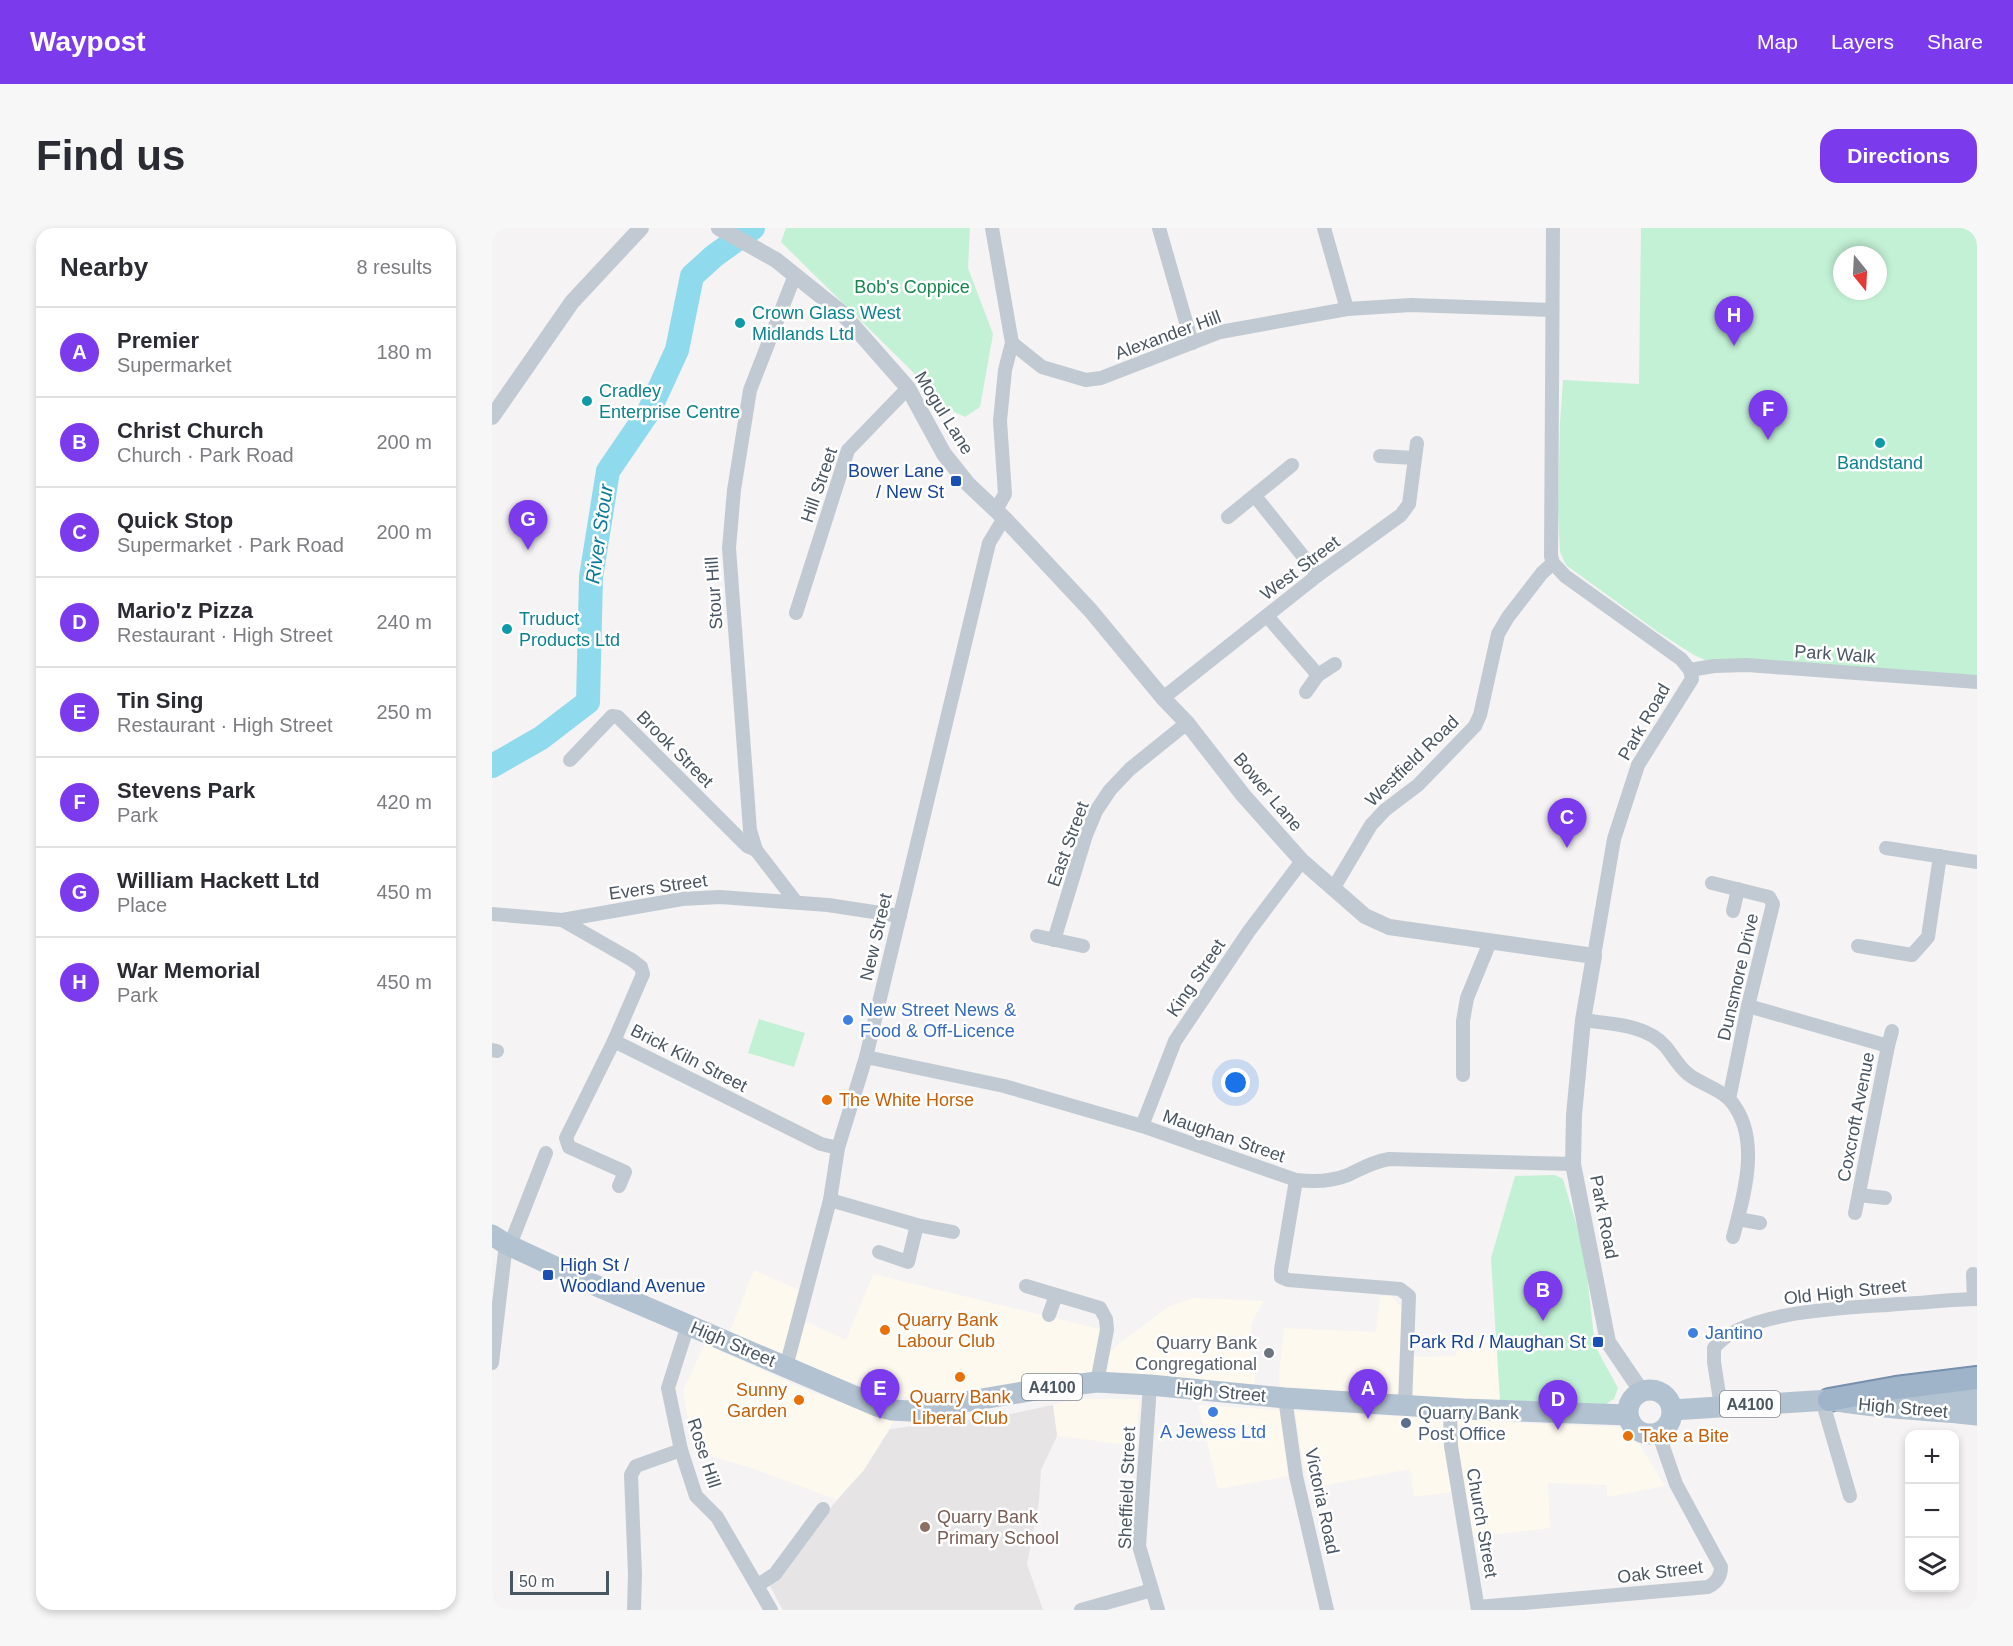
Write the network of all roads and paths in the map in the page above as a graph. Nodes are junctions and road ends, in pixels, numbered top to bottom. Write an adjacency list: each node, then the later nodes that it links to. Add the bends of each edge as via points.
1 (641, 228): 13 (street, via 572,302)
2 (992, 228): 10 (street)
3 (1159, 228): 11 (street)
4 (1324, 228): 8 (street)
5 (1552, 228): 9 (street)
6 (723, 230): 7 (street, Mogul Lane)
7 (795, 275): 12 (street, Mogul Lane, via 842,312); 34 (street, Stour Hill, via 750,390 729,548 750,830)
8 (1347, 309): 9 (street, Alexander Hill, via 1411,305); 11 (street, Alexander Hill, via 1220,332)
9 (1552, 310): 21 (street)
10 (1012, 343): 11 (street, Alexander Hill, via 1042,367 1086,380 1101,378); 19 (street, via 1000,421 1005,494)
11 (1192, 343)
12 (908, 388): 19 (street, Mogul Lane, via 944,454); 23 (street, Hill Street, via 848,450)
13 (492, 417)
14 (1417, 443): 16 (street, West Street)
15 (1380, 456): 16 (street)
16 (1414, 458): 22 (street, West Street, via 1409,504 1401,515)
17 (1292, 465): 18 (street)
18 (1255, 496): 20 (street); 22 (street)
19 (1000, 514): 30 (street, Bower Lane, via 1091,611); 44 (street, New Street, via 989,543)
20 (1228, 517)
21 (1553, 563): 26 (street, Park Road, via 1565,576 1681,659); 39 (street, Westfield Road, via 1498,634 1475,726 1418,785 1384,810)
22 (1318, 575): 24 (street, West Street)
23 (796, 613)
24 (1267, 616): 27 (street); 30 (street, West Street)
25 (1335, 664): 27 (street)
26 (1690, 670): 28 (street, Park Walk, via 1747,665); 51 (street, Park Road, via 1692,679 1638,765 1614,839)
27 (1318, 675): 29 (street)
28 (1977, 682)
29 (1306, 693)
30 (1163, 698): 31 (street, Bower Lane)
31 (1186, 723): 36 (street, Bower Lane, via 1242,795); 47 (street, East Street, via 1130,769 1096,811)
32 (570, 760): 34 (street, Brook Street, via 612,716 618,717 747,846)
33 (1886, 848): 35 (street)
34 (756, 850): 41 (street, Stour Hill)
35 (1940, 856): 37 (street); 50 (street, via 1928,938 1912,955)
36 (1302, 861): 39 (street, Bower Lane); 60 (street, King Street, via 1175,1041)
37 (1977, 862)
38 (1712, 883): 40 (street, Dunsmore Drive)
39 (1333, 889): 48 (street, Bower Lane, via 1365,916 1389,927)
40 (1738, 890): 42 (street, Dunsmore Drive); 52 (street, Dunsmore Drive, via 1769,897 1773,904)
41 (796, 902): 44 (street, Evers Street); 45 (street, Evers Street, via 682,899)
42 (1733, 911)
43 (492, 914): 45 (street, Evers Street)
44 (900, 916): 57 (street, New Street)
45 (562, 920): 55 (street, Brick Kiln Street, via 641,967 643,974)
46 (1037, 936): 47 (street)
47 (1054, 940): 49 (street)
48 (1490, 942): 51 (street, Bower Lane); 58 (street, via 1467,998)
49 (1083, 946)
50 (1858, 946)
51 (1594, 956): 53 (street, Park Road)
52 (1748, 1006): 56 (street, Coxcroft Avenue); 59 (street, Dunsmore Drive)
53 (1583, 1020): 59 (street, via 1640,1030 1656,1038 1688,1074); 63 (street, Park Road)
54 (1892, 1031): 56 (street, Coxcroft Avenue)
55 (614, 1041): 61 (street, Brick Kiln Street, via 821,1144); 65 (street, via 566,1138 569,1147 625,1172)
56 (1888, 1046): 66 (street, Coxcroft Avenue)
57 (867, 1057): 60 (street, Maughan Street, via 1004,1086); 61 (street, New Street)
58 (1463, 1075)
59 (1729, 1099): 70 (street, via 1744,1124 1748,1151)
60 (1142, 1126): 64 (street, Maughan Street)
61 (838, 1148): 68 (street, New Street)
62 (546, 1153): 75 (street)
63 (1573, 1164): 64 (street, Maughan Street, via 1389,1159 1370,1163 1340,1178 1316,1183); 88 (street, Park Road, via 1608,1341)
64 (1296, 1180): 92 (street, via 1281,1277 1400,1289 1409,1296)
65 (619, 1186)
66 (1858, 1195): 67 (street, Coxcroft Avenue); 69 (street, Coxcroft Avenue)
67 (1885, 1198)
68 (830, 1200): 72 (street); 84 (street, New Street)
69 (1855, 1213)
70 (1738, 1219): 71 (street); 74 (street)
71 (1760, 1223)
72 (916, 1226): 73 (street); 76 (street, via 908,1262)
73 (953, 1233)
74 (1733, 1237)
75 (503, 1241): 82 (main road, High Street / A4100); 83 (street)
76 (879, 1252)
77 (1973, 1274): 80 (street, Old High Street)
78 (1026, 1286): 79 (street)
79 (1056, 1295): 81 (street); 86 (street, via 1100,1308 1107,1319)
80 (1976, 1299): 93 (street, Old High Street, via 1806,1311 1742,1329 1714,1348)
81 (1049, 1315)
82 (688, 1325): 84 (main road, High Street / A4100); 99 (street, Rose Hill, via 668,1388)
83 (492, 1363)
84 (786, 1367): 86 (main road, High Street / A4100, via 877,1406 901,1411)
85 (1977, 1378): 91 (highway)
86 (1097, 1382): 87 (main road, High Street / A4100)
87 (1150, 1385): 90 (main road, High Street / A4100); 103 (street, Sheffield Street, via 1139,1546)
88 (1642, 1392): 95 (main road, via 1661,1393); 96 (main road, via 1630,1403)
89 (1977, 1396): 91 (main road, High Street / A4100)
90 (1285, 1398): 92 (main road, High Street / A4100); 109 (street, Victoria Road, via 1296,1476)
91 (1826, 1400): 93 (main road, High Street / A4100); 97 (main road, High Street / A4100); 100 (street)
92 (1405, 1405): 94 (main road, High Street / A4100)
93 (1721, 1407): 95 (main road, High Street / A4100)
94 (1450, 1408): 96 (main road, High Street / A4100); 104 (street, Church Street, via 1451,1446)
95 (1672, 1410): 98 (main road, via 1668,1423)
96 (1628, 1415): 98 (main road, via 1638,1430)
97 (1977, 1415)
98 (1658, 1432): 104 (street, Oak Street, via 1676,1484 1721,1567 1715,1584)
99 (681, 1450): 102 (street, Rose Hill, via 696,1496 717,1517); 105 (street, via 636,1466 632,1475)
100 (1850, 1496)
101 (823, 1509): 102 (street, via 775,1574)
102 (758, 1585): 106 (street, Rose Hill)
103 (1152, 1590): 107 (street); 108 (street, Sheffield Street)
104 (1478, 1609)
105 (634, 1610)
106 (771, 1610)
107 (1081, 1610)
108 (1158, 1610)
109 (1327, 1610)

